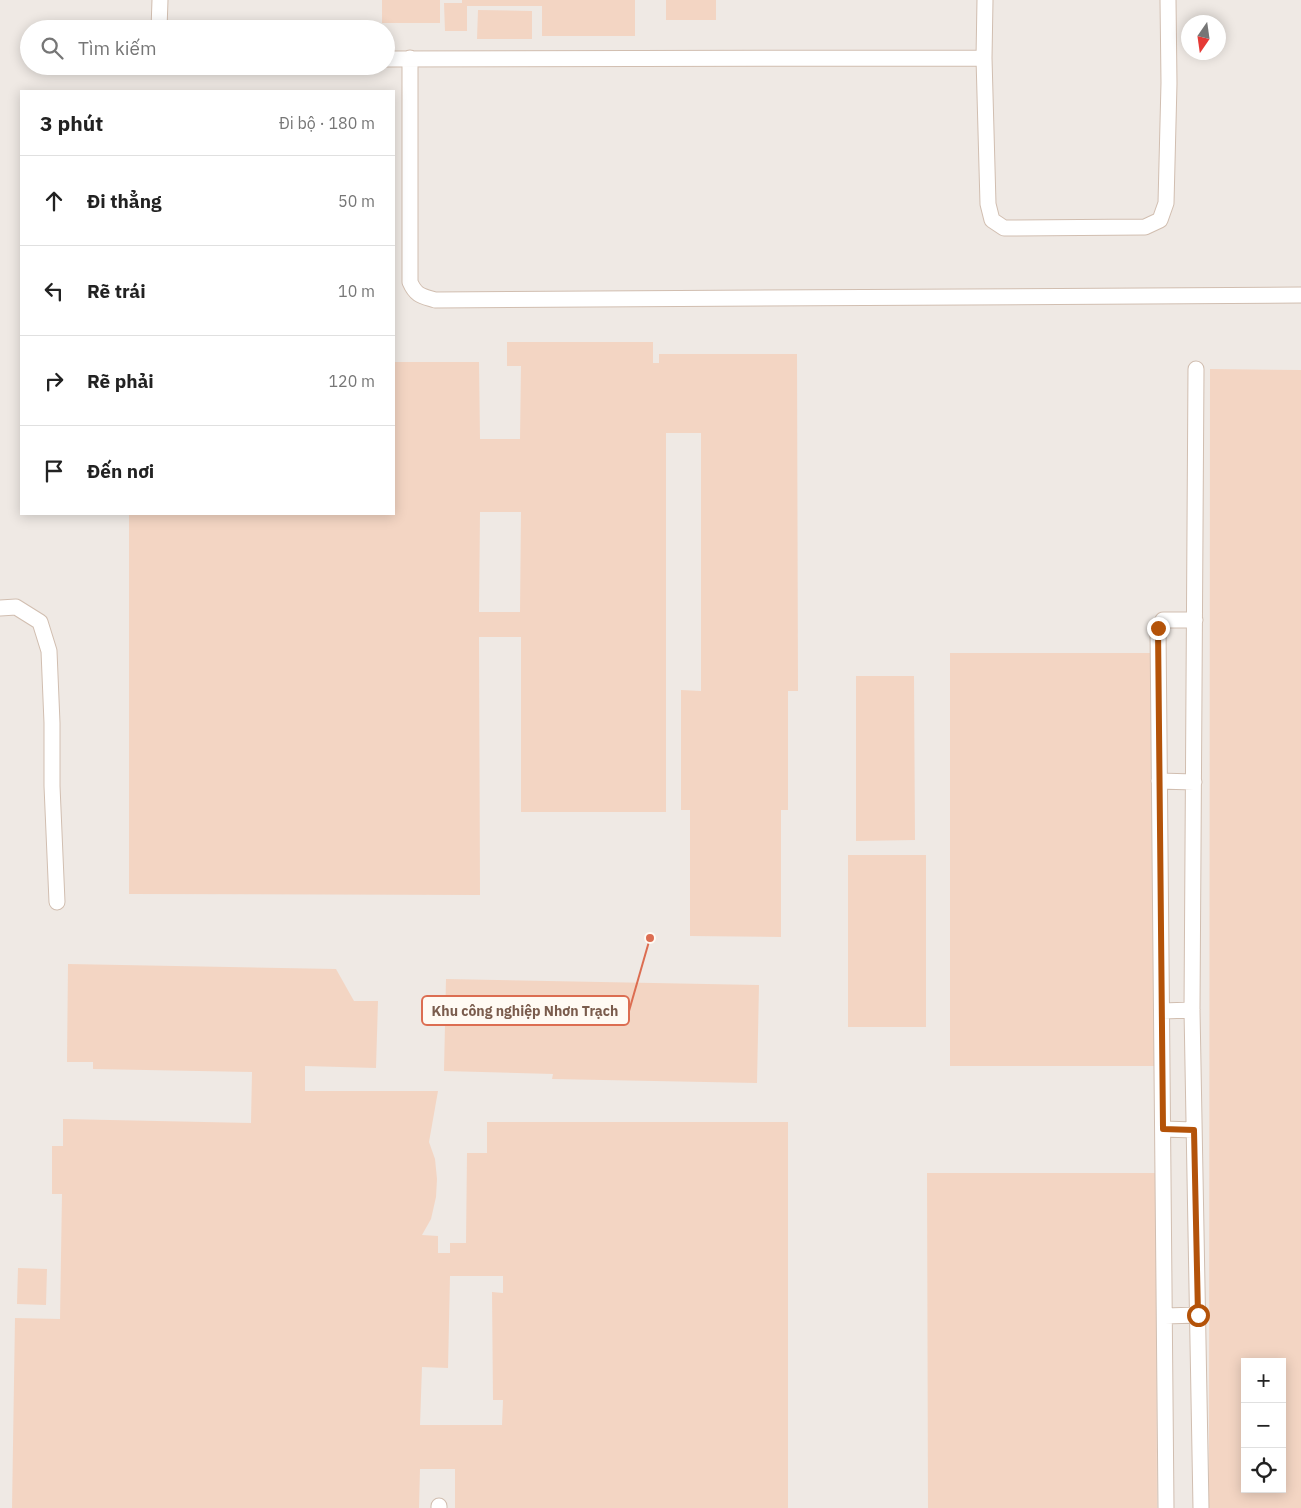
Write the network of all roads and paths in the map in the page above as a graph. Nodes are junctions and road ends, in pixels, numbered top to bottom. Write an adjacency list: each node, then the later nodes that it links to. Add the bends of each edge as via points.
1 (160, 0): 4 (lane)
2 (985, 0): 7 (lane)
3 (1168, 0): 7 (lane, via 1166,203 1160,220 1144,227 1004,228 992,220 988,204)
4 (159, 20)
5 (395, 58): 6 (lane)
6 (410, 58): 7 (lane); 8 (lane, via 410,282 414,291 423,297 445,300)
7 (984, 58)
8 (1301, 295)
9 (1196, 369): 11 (lane)
10 (0, 608): 14 (lane, via 16,607 40,622 49,651)
11 (1195, 620): 12 (lane, via 1163,620 1158,628); 13 (lane)
12 (1159, 781): 13 (lane); 16 (lane)
13 (1194, 782): 15 (lane)
14 (57, 902)
15 (1192, 1010): 16 (lane); 18 (lane)
16 (1162, 1011): 17 (lane)
17 (1163, 1129): 18 (lane); 20 (lane)
18 (1194, 1130): 19 (lane)
19 (1198, 1315): 20 (lane); 22 (lane)
20 (1164, 1316): 21 (lane)
21 (1166, 1508)
22 (1201, 1508)

